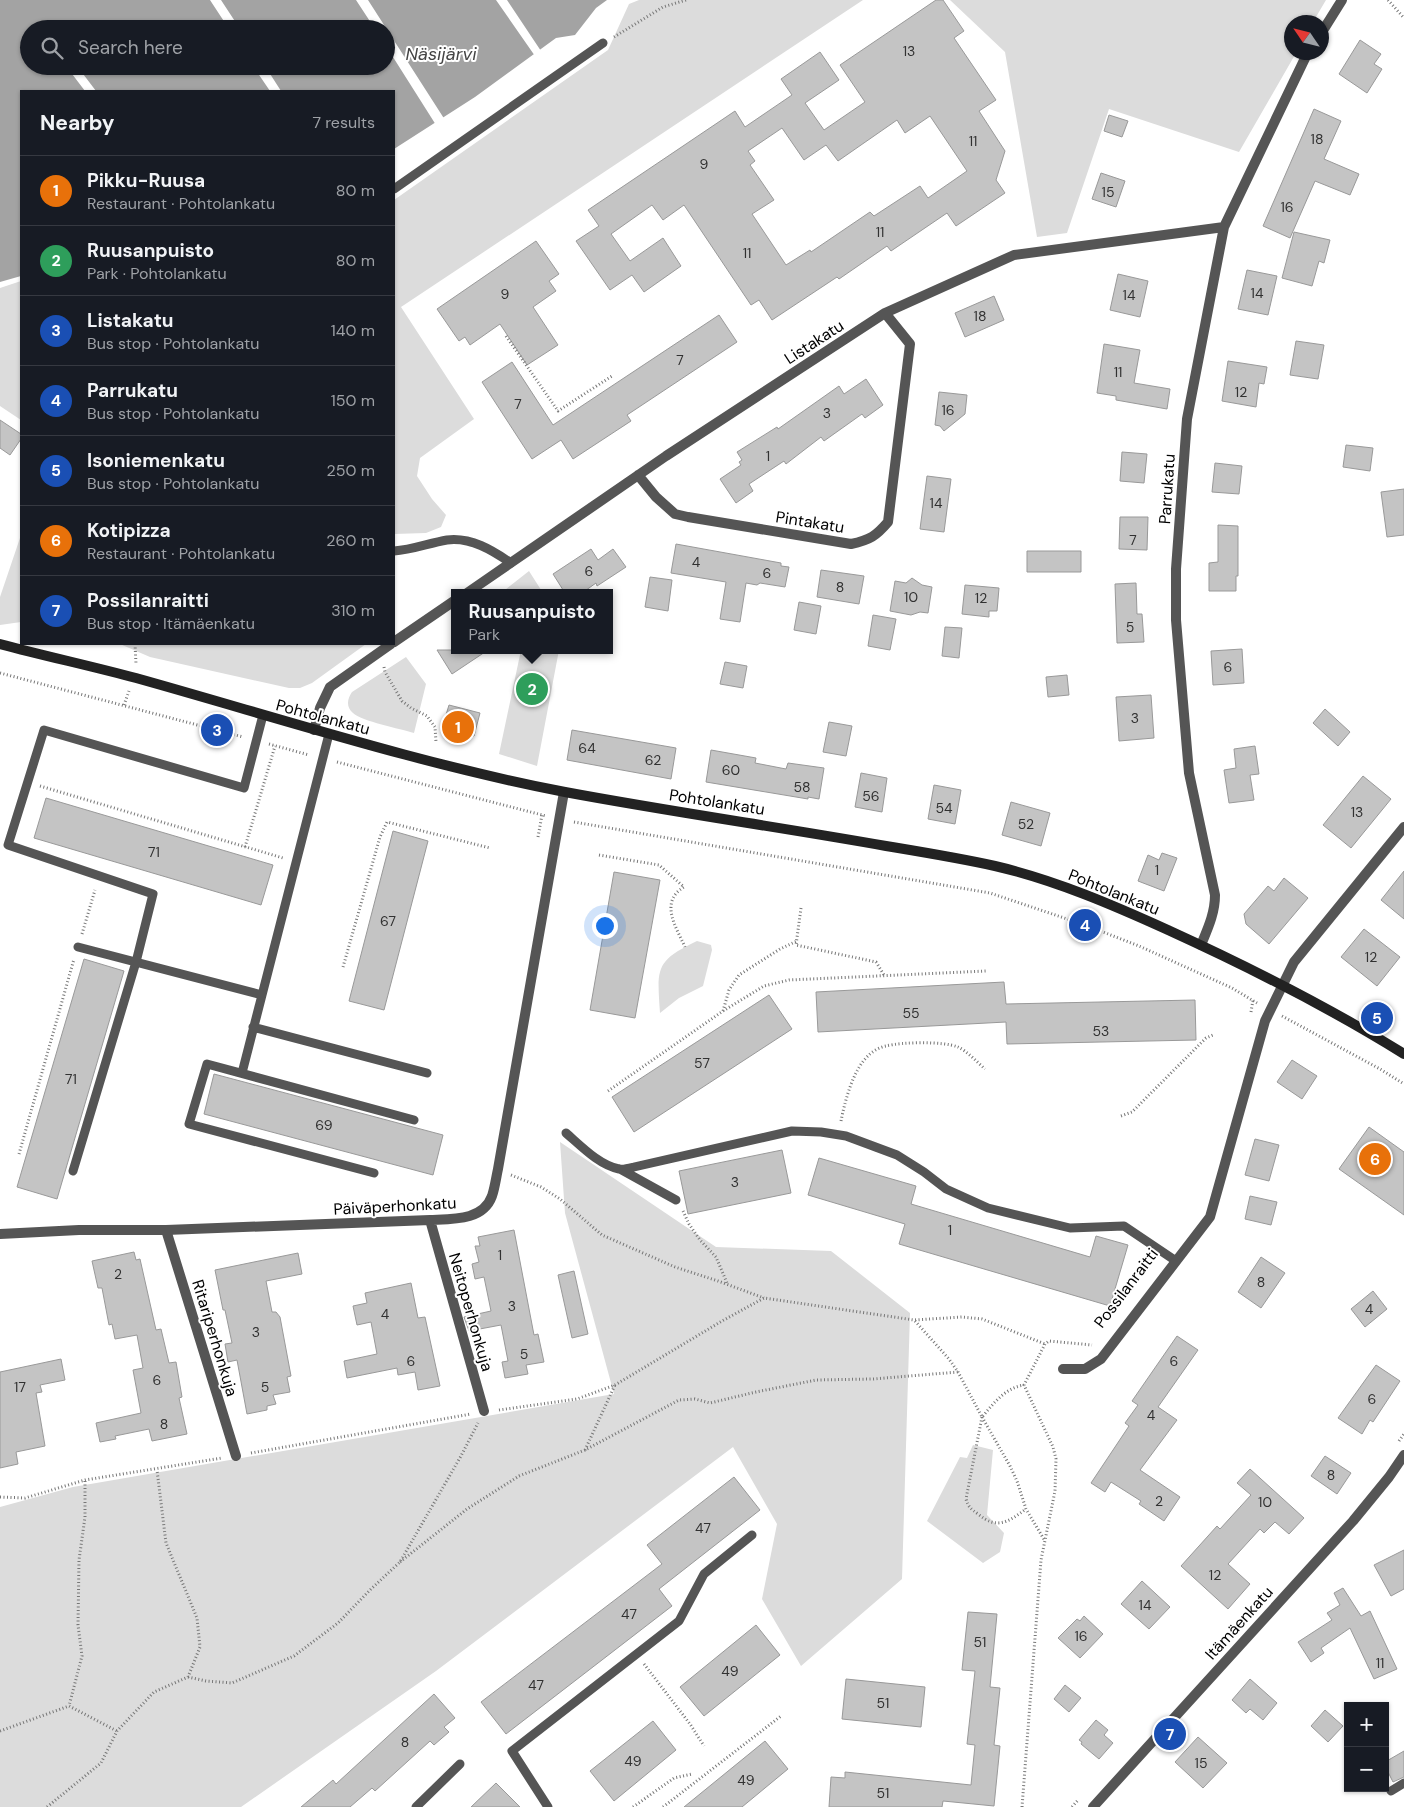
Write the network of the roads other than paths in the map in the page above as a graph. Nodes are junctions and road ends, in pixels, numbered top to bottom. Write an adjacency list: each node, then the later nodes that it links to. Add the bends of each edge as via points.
1 (1342, 0): 2 (street)
2 (1329, 21)
3 (603, 43): 5 (lane)
4 (1304, 60): 6 (street, Parrukatu)
5 (395, 188)
6 (1224, 226): 7 (street, Listakatu, via 1014,255); 21 (street, Parrukatu, via 1187,419 1176,569 1176,620 1189,774 1215,895 1215,907)
7 (885, 313): 8 (street, Listakatu); 8 (street, Pintakatu, via 910,344 888,522 876,535 865,542 851,544 675,514)
8 (638, 475): 10 (street, Listakatu)
9 (395, 551): 10 (lane, via 448,540 463,541 484,546)
10 (511, 563): 11 (street, Listakatu)
11 (473, 589)
12 (451, 603): 13 (street)
13 (395, 641)
14 (0, 644): 16 (main road, Pohtolankatu)
15 (389, 645): 17 (street, via 330,687)
16 (262, 715): 17 (main road, Pohtolankatu); 23 (lane, via 244,788 44,730 8,845 153,894)
17 (314, 730): 18 (main road, Pohtolankatu)
18 (329, 734): 19 (main road, Pohtolankatu); 25 (lane)
19 (564, 792): 21 (main road, Pohtolankatu, via 997,866 1096,898); 36 (street, Päiväperhonkatu, via 491,1198 476,1215)
20 (1404, 827): 24 (street, via 1294,962)
21 (1201, 945): 24 (main road, Pohtolankatu)
22 (78, 947): 23 (lane)
23 (136, 962): 25 (lane); 33 (lane)
24 (1282, 986): 27 (main road, Pohtolankatu); 39 (street, via 1261,1033 1210,1216)
25 (262, 995): 26 (lane)
26 (254, 1027): 28 (lane); 29 (lane)
27 (1404, 1054)
28 (242, 1073): 30 (lane); 34 (lane, via 207,1064 189,1124)
29 (427, 1073)
30 (414, 1120)
31 (566, 1133): 32 (lane, via 584,1149)
32 (619, 1169): 35 (lane); 39 (lane, via 792,1131 821,1132 898,1155 946,1189 988,1208 1070,1228 1124,1226)
33 (73, 1171)
34 (374, 1173)
35 (676, 1200)
36 (430, 1220): 37 (street, Päiväperhonkatu); 41 (street, Neitoperhonkuja)
37 (166, 1230): 38 (street, Päiväperhonkatu); 43 (street, Ritariperhonkuja)
38 (0, 1234)
39 (1176, 1261): 40 (street, via 1101,1359 1085,1370)
40 (1062, 1369)
41 (484, 1411)
42 (1404, 1455): 50 (street, Itämäenkatu, via 1353,1521)
43 (236, 1456)
44 (752, 1535): 49 (lane, via 704,1574 679,1621 512,1751)
45 (460, 1764): 48 (lane)
46 (1404, 1783): 47 (lane)
47 (1391, 1791)
48 (416, 1807)
49 (548, 1807)
50 (1093, 1807)

